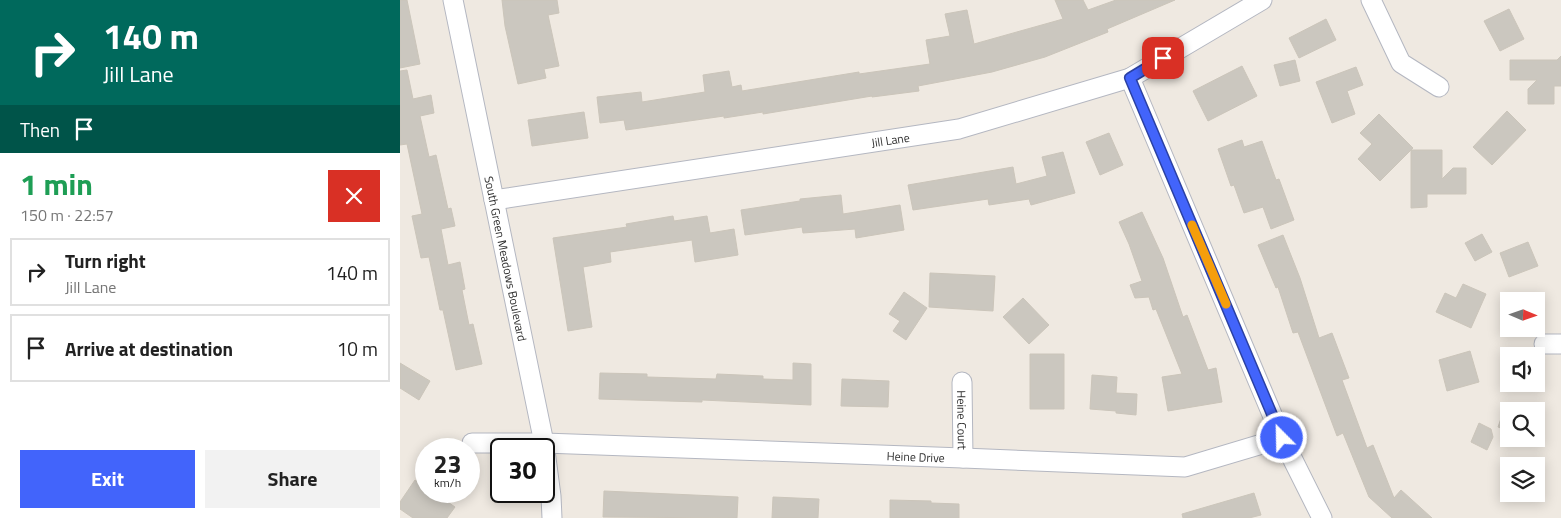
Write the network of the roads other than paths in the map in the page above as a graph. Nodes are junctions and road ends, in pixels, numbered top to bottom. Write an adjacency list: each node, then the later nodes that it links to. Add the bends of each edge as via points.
1 (453, 0): 6 (street, South Green Meadows Boulevard)
2 (1262, 0): 4 (street, Jill Lane)
3 (1372, 0): 5 (street, via 1401,63)
4 (1130, 78): 6 (street, Jill Lane, via 959,129); 9 (street)
5 (1439, 87)
6 (494, 200): 8 (street, South Green Meadows Boulevard)
7 (962, 382): 11 (street, Heine Court)
8 (543, 438)
9 (1282, 438): 11 (street, Heine Drive, via 1185,467); 14 (street)
10 (555, 443): 11 (street, Heine Drive)
11 (963, 458)
12 (551, 503): 13 (street, South Green Meadows Boulevard)
13 (552, 518)
14 (1322, 518)

